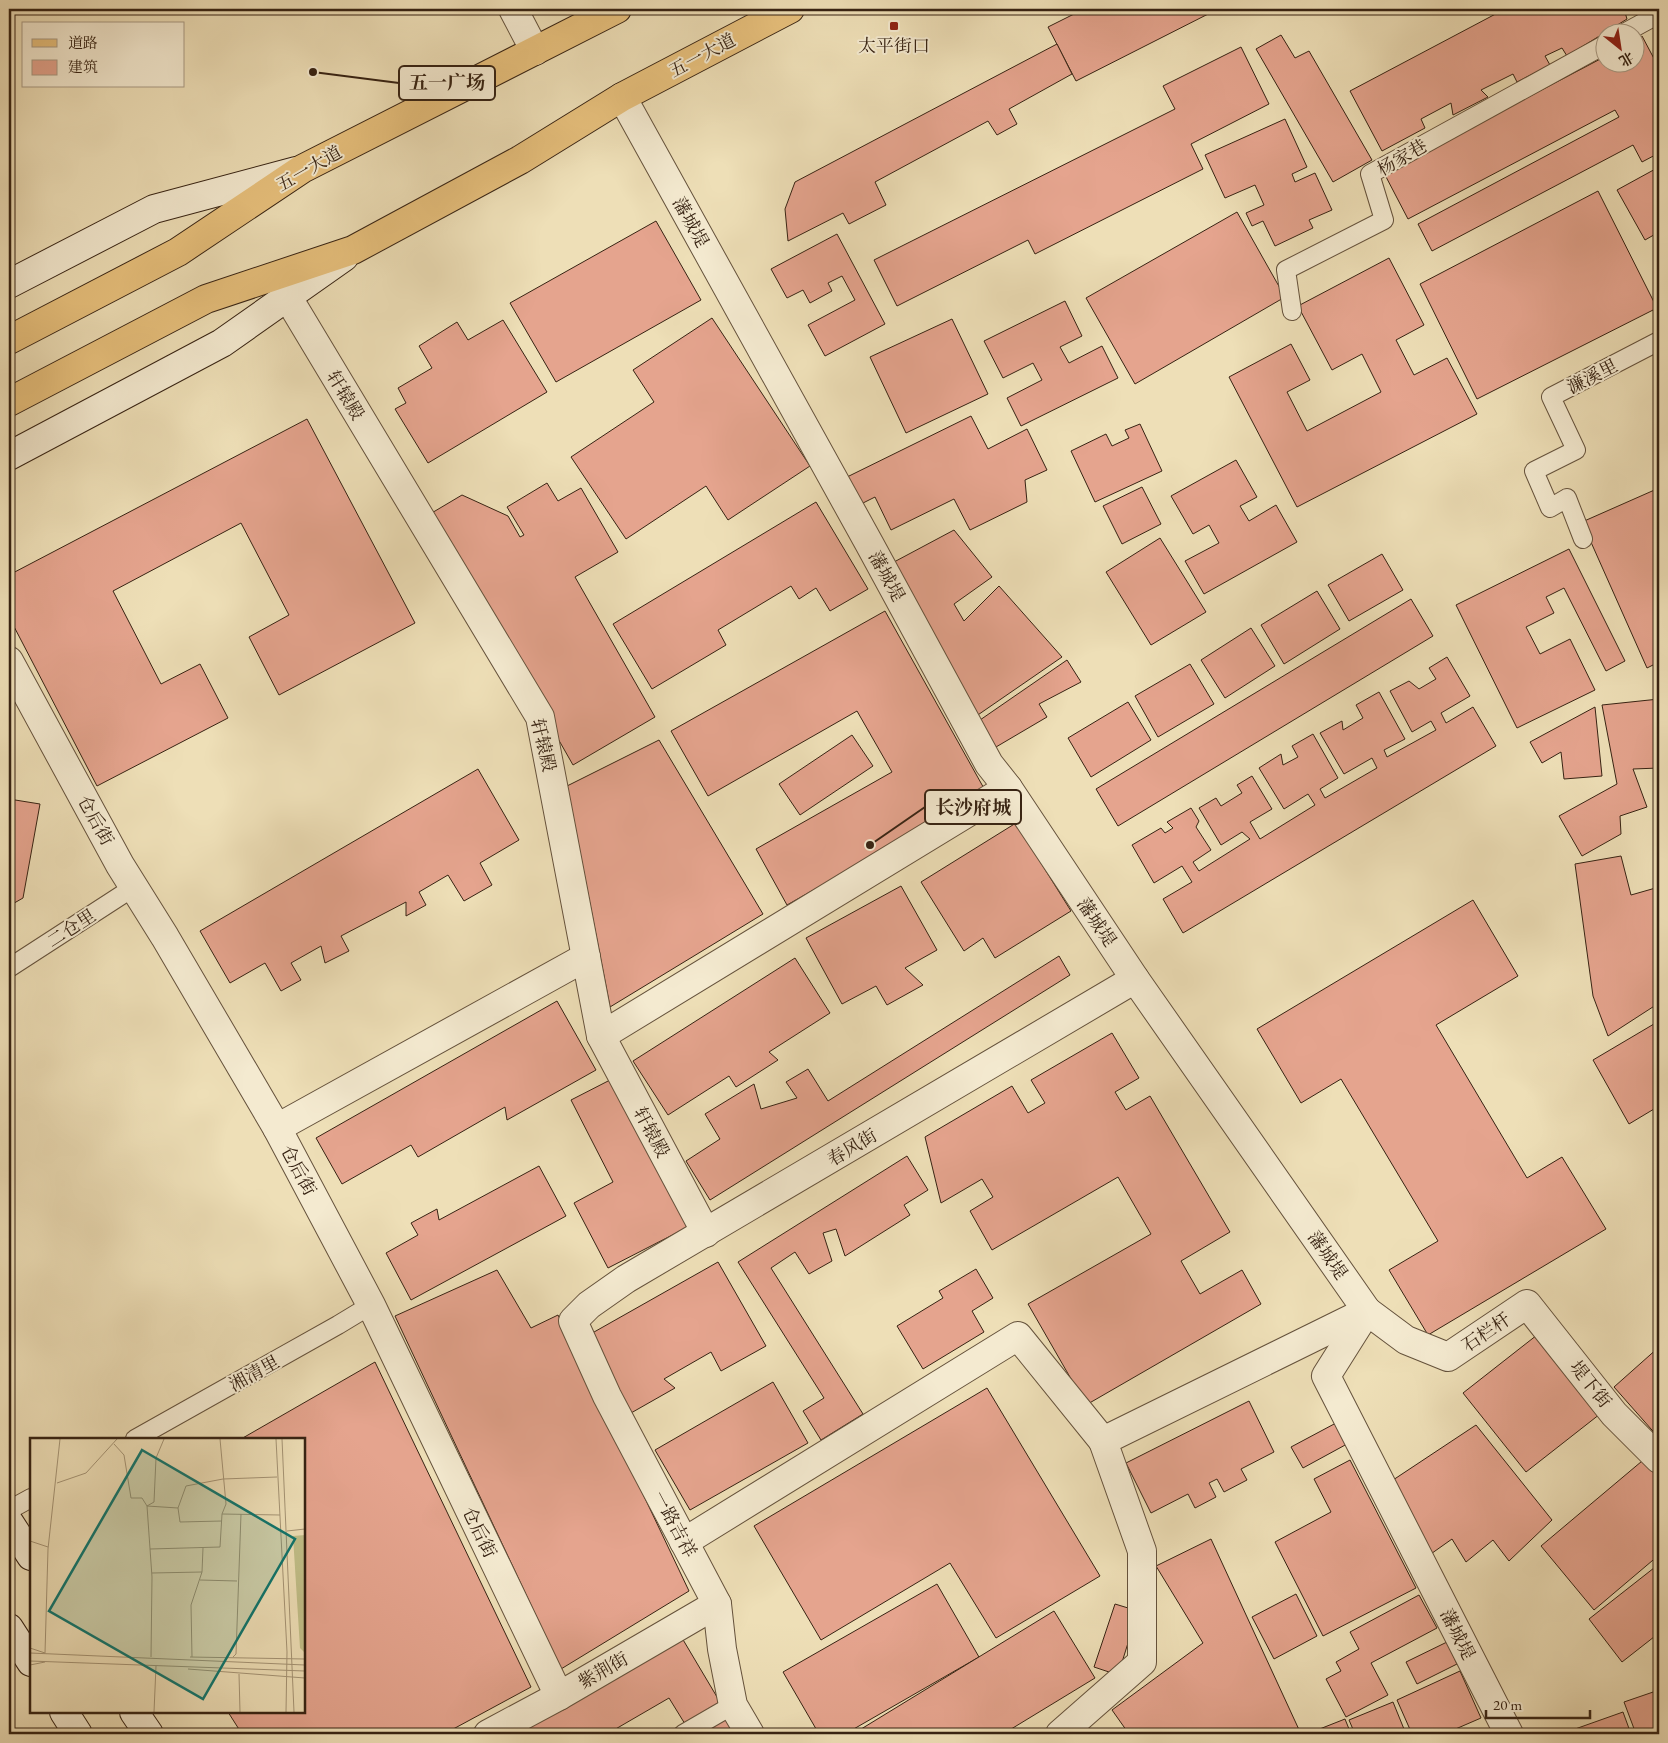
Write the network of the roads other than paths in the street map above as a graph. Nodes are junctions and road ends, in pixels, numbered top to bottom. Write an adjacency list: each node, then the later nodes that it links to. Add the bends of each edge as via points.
1 (513, 9): 7 (street)
2 (617, 9): 7 (main road, 五一大道)
3 (790, 9): 8 (main road, 五一大道)
4 (1659, 14): 5 (lane)
5 (1644, 22)
6 (1596, 50): 13 (lane, 杨家巷, via 1370,174 1384,220 1286,270)
7 (535, 51): 9 (main road, 五一大道)
8 (622, 97): 10 (main road, 五一大道, via 520,160); 20 (street, 藩城堤, via 989,764)
9 (302, 169): 11 (street, via 154,209); 14 (main road, 五一大道, via 178,252)
10 (353, 250): 12 (street, 五一大道); 16 (main road, 五一大道, via 206,299)
11 (9, 284)
12 (287, 296): 17 (street, 五一大道, via 222,343); 22 (street, 轩辕殿, via 540,717)
13 (1292, 311)
14 (9, 340)
15 (1659, 341): 18 (lane, 濂溪里, via 1551,397 1576,450 1534,471 1550,508 1567,498)
16 (9, 402)
17 (9, 456)
18 (1583, 539)
19 (9, 661): 21 (street, 仓后街)
20 (1008, 788): 24 (street, 藩城堤); 25 (street)
21 (134, 887): 23 (lane, 二仓里); 26 (street, 仓后街)
22 (586, 958): 25 (street, 轩辕殿); 26 (street)
23 (9, 968)
24 (1135, 979): 27 (street, 春风街); 30 (street, 藩城堤)
25 (601, 1036): 27 (street, 轩辕殿)
26 (277, 1128): 29 (street, 仓后街)
27 (706, 1233): 31 (street, 春风街, via 626,1279 589,1305)
28 (1527, 1304): 30 (street, 石栏杆, via 1448,1357 1406,1340); 34 (street, 堤下街, via 1614,1414)
29 (371, 1305): 32 (lane, 湘清里); 43 (street, 仓后街)
30 (1367, 1311): 33 (street); 53 (street, 藩城堤, via 1326,1376)
31 (573, 1321): 38 (street, 一路吉祥, via 607,1396)
32 (137, 1438)
33 (1102, 1441): 38 (street, via 1018,1336); 52 (street, via 1142,1551 1142,1662)
34 (1659, 1460)
35 (30, 1499): 36 (lane)
36 (9, 1510)
37 (9, 1522): 39 (street)
38 (684, 1542): 40 (street, 一路吉祥)
39 (30, 1554)
40 (717, 1604): 43 (street, 紫荆街); 44 (street, 一路吉祥)
41 (9, 1628): 42 (street)
42 (30, 1660)
43 (559, 1696): 49 (street, 紫荆街)
44 (733, 1706): 50 (lane); 51 (street, 一路吉祥)
45 (65, 1713): 47 (street)
46 (135, 1713): 48 (street)
47 (78, 1734)
48 (149, 1734)
49 (488, 1734)
50 (683, 1734)
51 (750, 1734)
52 (1060, 1734)
53 (1509, 1734)

